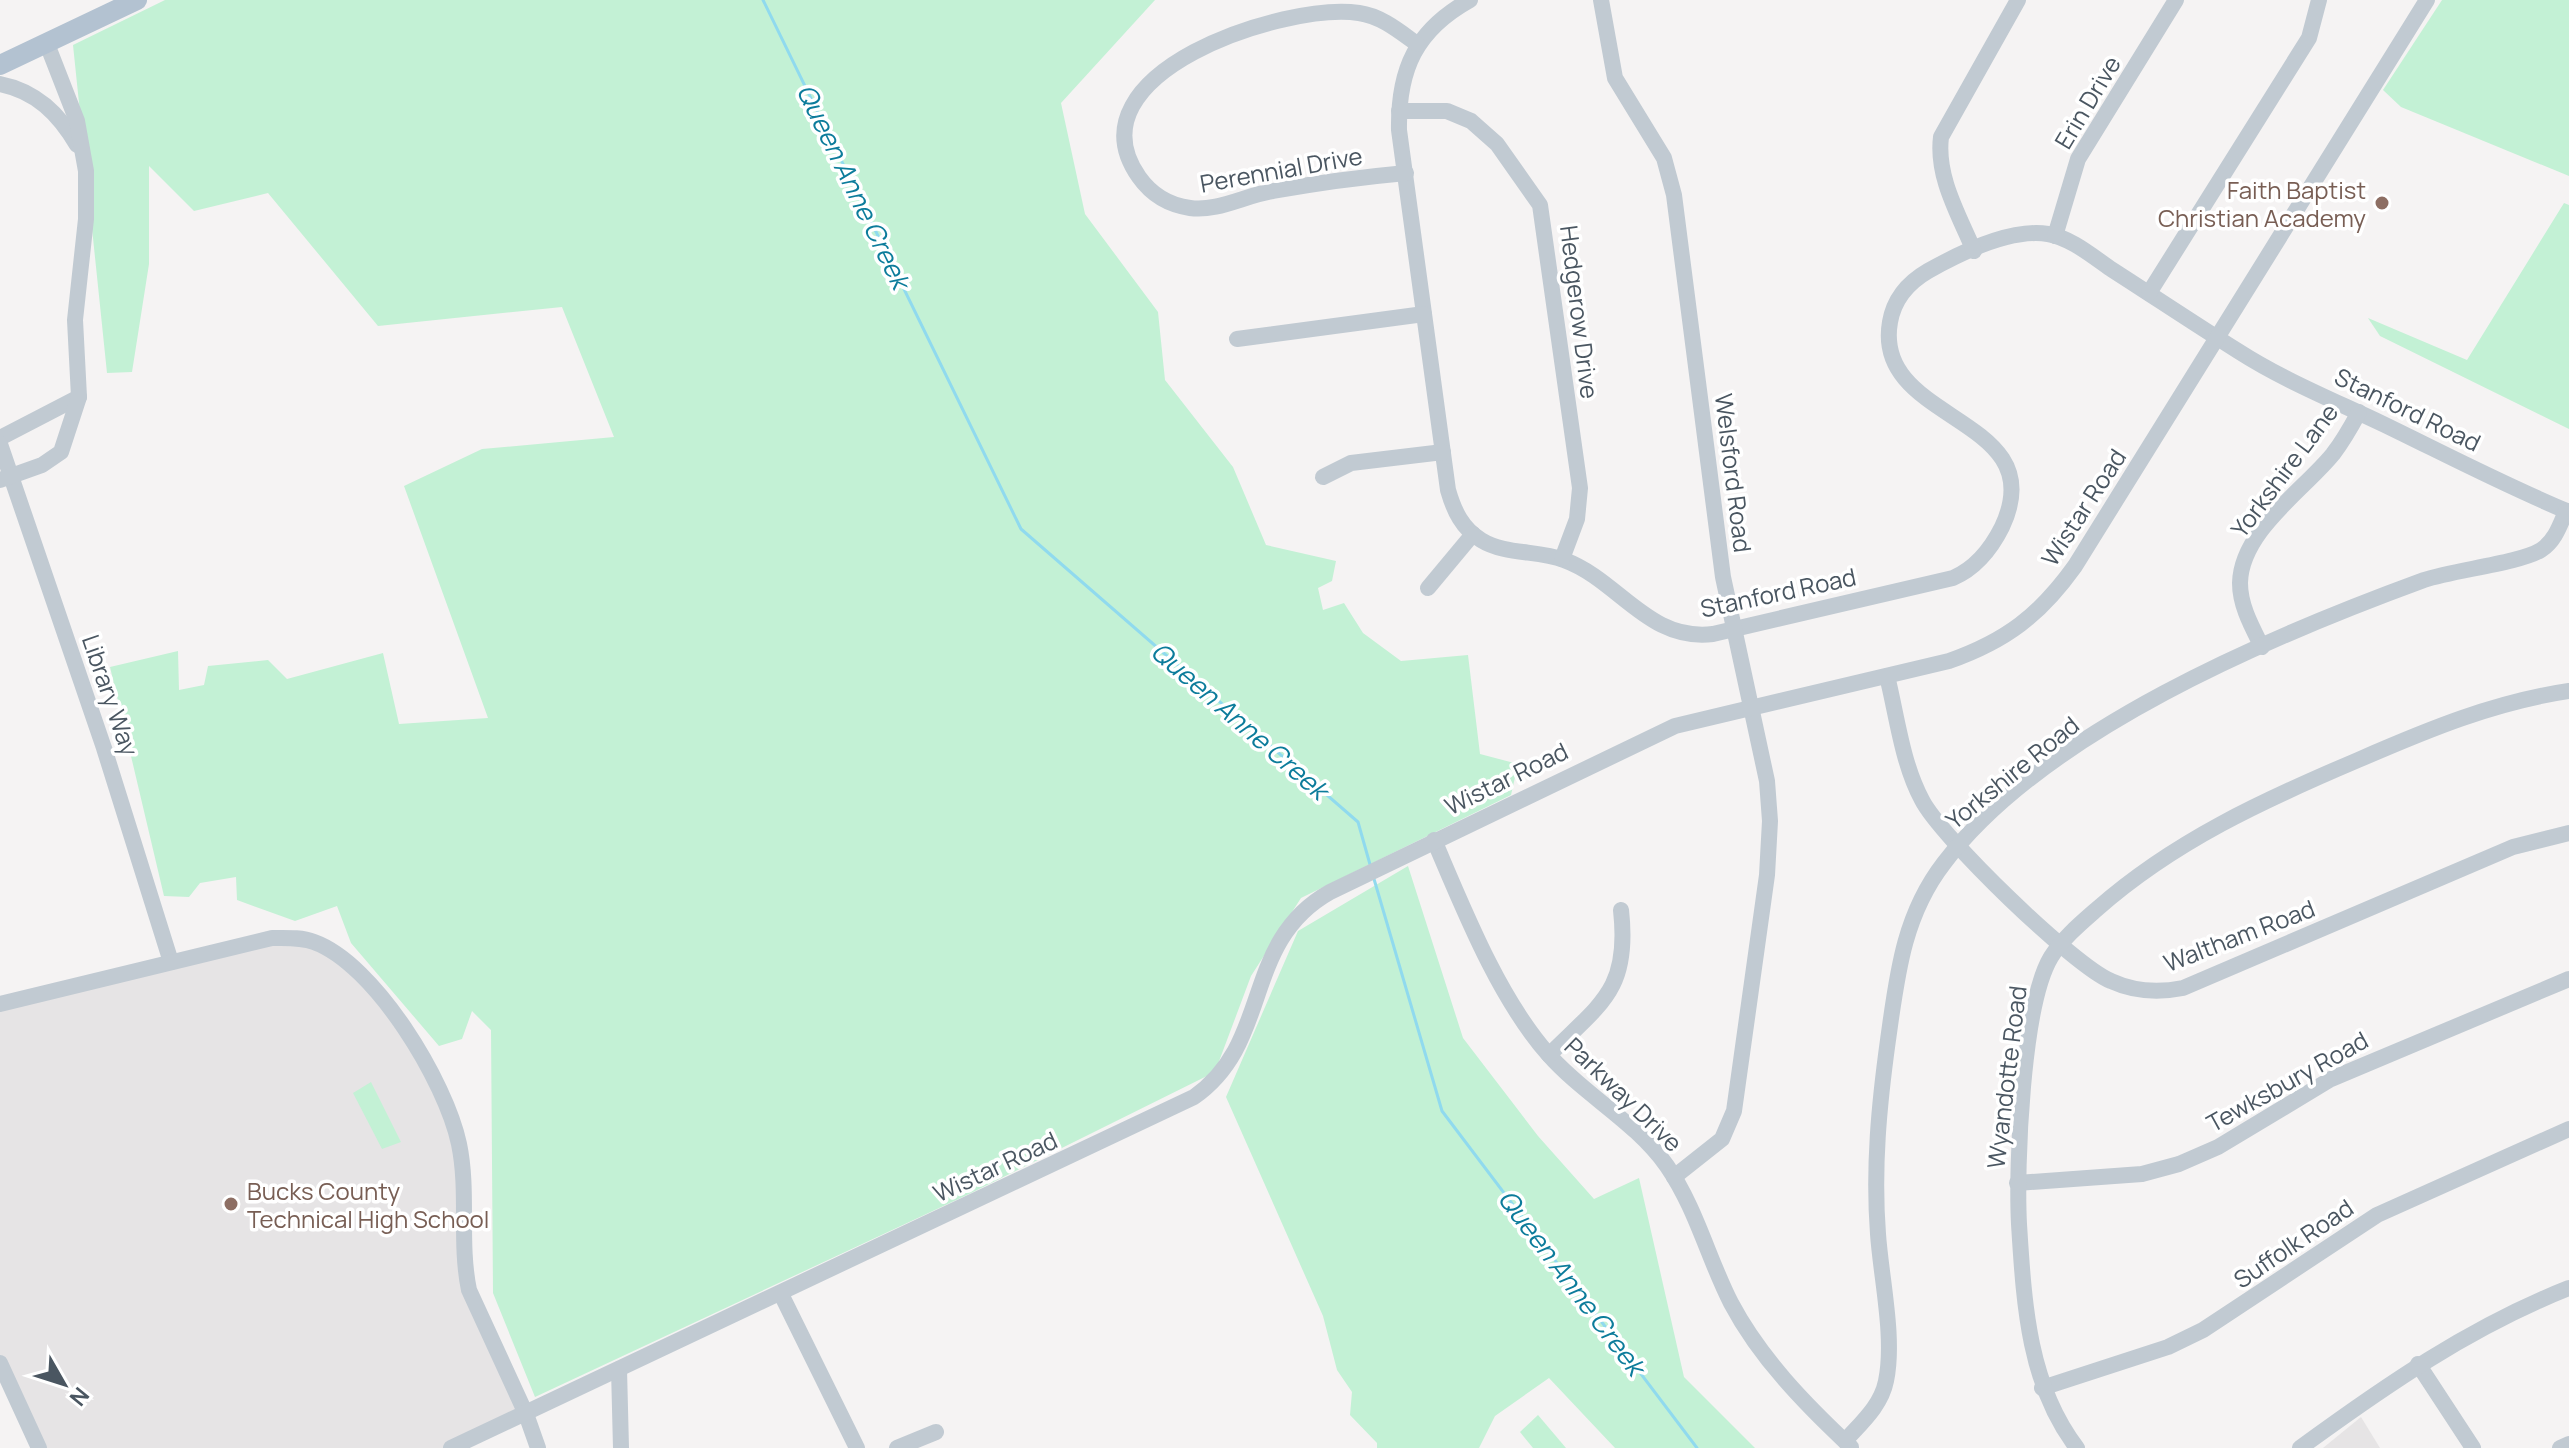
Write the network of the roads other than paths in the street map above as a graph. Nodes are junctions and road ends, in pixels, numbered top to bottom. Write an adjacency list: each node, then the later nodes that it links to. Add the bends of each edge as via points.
1 (137, 0): 8 (main road)
2 (1470, 0): 9 (street, via 1438,21)
3 (1601, 0): 32 (street, Welsford Road, via 1615,78 1664,158 1674,195)
4 (2018, 0): 16 (street, via 1941,137 1944,179)
5 (2176, 0): 15 (street, Erin Drive, via 2078,159)
6 (2319, 0): 17 (street, via 2309,38)
7 (2427, 0): 19 (street, Wistar Road)
8 (47, 44): 10 (main road); 13 (street)
9 (1417, 44): 12 (street, via 1401,88); 14 (street, Perennial Drive, via 1375,17 1349,11 1252,25 1147,84 1134,104 1126,133 1143,183 1160,198 1190,208)
10 (0, 65)
11 (0, 84): 13 (street, via 48,107)
12 (1399, 111): 14 (street); 30 (street, Hedgerow Drive, via 1447,111 1471,121 1497,144 1543,212 1580,488 1577,519)
13 (85, 160): 21 (street, via 86,219 75,320)
14 (1406, 173): 18 (street)
15 (2055, 236): 16 (street, Stanford Road, via 2026,233); 17 (street, Stanford Road)
16 (1974, 251): 32 (street, Stanford Road, via 1907,286 1891,318 1889,344 1909,387 1983,436 2002,459 2010,500 1992,543 1975,565 1953,578)
17 (2149, 293): 19 (street, Stanford Road)
18 (1424, 314): 20 (street); 25 (street)
19 (2218, 338): 22 (street, Stanford Road); 34 (street, Wistar Road, via 2044,607 1976,652)
20 (1237, 339)
21 (79, 397): 23 (street); 27 (street, via 61,452)
22 (2359, 412): 28 (street, Stanford Road); 33 (street, Yorkshire Lane, via 2332,455 2276,513 2242,572 2242,602)
23 (0, 438)
24 (0, 444): 27 (street, Library Way)
25 (1443, 452): 26 (street, via 1351,463); 29 (street, via 1454,510)
26 (1323, 477)
27 (6, 478): 42 (street, Library Way, via 104,748)
28 (2568, 512): 33 (street, Yorkshire Road, via 2550,542 2535,553 2427,579)
29 (1473, 534): 30 (street, Stanford Road, via 1508,549); 31 (street)
30 (1562, 559): 32 (street, Stanford Road, via 1598,578 1669,631 1703,635)
31 (1428, 588)
32 (1733, 629): 36 (street, Welsford Road)
33 (2262, 647): 39 (street, Yorkshire Road, via 2128,713 2030,781)
34 (1887, 676): 36 (street, Wistar Road); 39 (street, Waltham Road, via 1917,791)
35 (2569, 691): 41 (street, Wyandotte Road, via 2520,699 2442,724 2221,821 2140,874)
36 (1751, 707): 38 (street, Wistar Road, via 1647,737); 47 (street, Welsford Road, via 1767,781 1769,850 1734,1111 1722,1139)
37 (2569, 833): 41 (street, Waltham Road, via 2513,847 2183,988 2127,987 2094,972)
38 (1434, 840): 45 (street, Parkway Drive, via 1511,1001); 50 (street, Wistar Road, via 1314,901 1289,925 1273,950 1238,1049 1207,1088)
39 (1959, 844): 41 (street, Waltham Road); 58 (street, Yorkshire Road, via 1922,896 1899,964 1875,1159 1889,1363 1880,1397)
40 (1621, 910): 45 (street, via 1624,955 1617,980 1601,1004)
41 (2060, 945): 48 (street, Wyandotte Road, via 2044,972 2034,1014)
42 (171, 962): 44 (street); 55 (street, via 272,938 315,942 355,968 412,1038 445,1096 460,1146 469,1290)
43 (2569, 979): 48 (street, Tewksbury Road, via 2331,1079 2218,1147 2179,1164 2142,1174)
44 (0, 1004)
45 (1549, 1055): 47 (street, Parkway Drive, via 1641,1136)
46 (2569, 1129): 54 (street, Suffolk Road, via 2377,1215 2203,1330 2168,1347)
47 (1674, 1177): 58 (street, Parkway Drive, via 1731,1304 1754,1340)
48 (2017, 1183): 54 (street, Wyandotte Road, via 2032,1349)
49 (2569, 1288): 52 (street)
50 (781, 1294): 53 (street, Wistar Road); 63 (street)
51 (0, 1363): 59 (street)
52 (2418, 1364): 66 (street); 67 (street)
53 (619, 1369): 55 (street, Wistar Road); 62 (street)
54 (2042, 1388): 65 (street, Wyandotte Road)
55 (526, 1414): 60 (street, Wistar Road); 61 (street)
56 (936, 1432): 64 (street)
57 (2569, 1444): 68 (street)
58 (1848, 1445)
59 (39, 1448)
60 (451, 1448)
61 (538, 1448)
62 (621, 1448)
63 (857, 1448)
64 (897, 1448)
65 (2077, 1448)
66 (2300, 1448)
67 (2473, 1448)
68 (2560, 1448)

